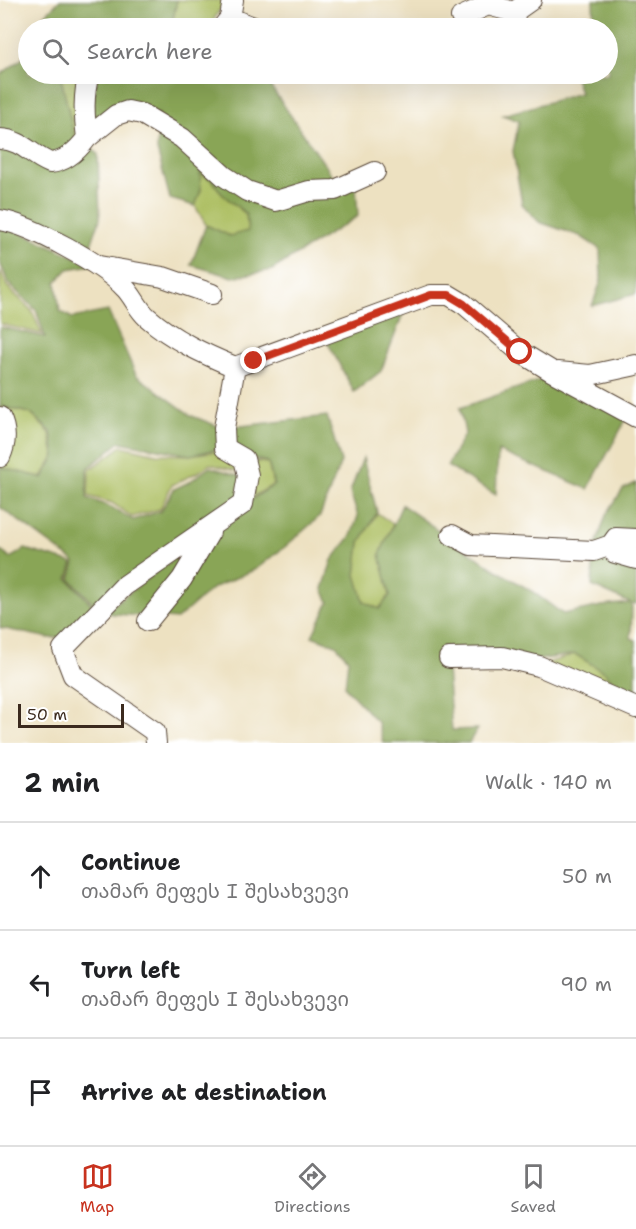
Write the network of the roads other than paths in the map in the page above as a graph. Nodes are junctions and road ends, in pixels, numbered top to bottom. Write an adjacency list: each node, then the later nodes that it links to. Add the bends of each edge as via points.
1 (531, 0): 5 (street)
2 (488, 2): 3 (street); 4 (street)
3 (461, 17)
4 (510, 18)
5 (515, 18)
6 (86, 84): 7 (street)
7 (87, 138): 8 (street, via 64,159 50,163 22,144); 9 (street, via 116,115 128,111 142,114 182,138 247,191 276,201 309,191 335,190)
8 (0, 140)
9 (375, 172)
10 (0, 220): 11 (street, via 53,241)
11 (96, 266): 12 (street, via 163,277); 14 (street, via 124,287 146,316 180,342)
12 (212, 294)
13 (636, 365): 15 (street, via 590,375)
14 (235, 367): 15 (street, via 431,295 449,295 520,352); 19 (street, via 224,428 225,448 244,459 248,475 243,504)
15 (552, 372): 17 (street)
16 (0, 417): 18 (street, via 5,444)
17 (636, 417)
18 (0, 457)
19 (215, 524): 24 (street, via 182,579); 27 (street, via 124,586 63,649 73,675 155,732)
20 (452, 536): 22 (street, via 471,545 594,551)
21 (636, 539): 22 (street, via 616,538)
22 (611, 545): 23 (street, via 615,553)
23 (636, 559)
24 (148, 621)
25 (449, 658): 26 (street, via 502,657 539,666)
26 (636, 708)
27 (156, 743)

